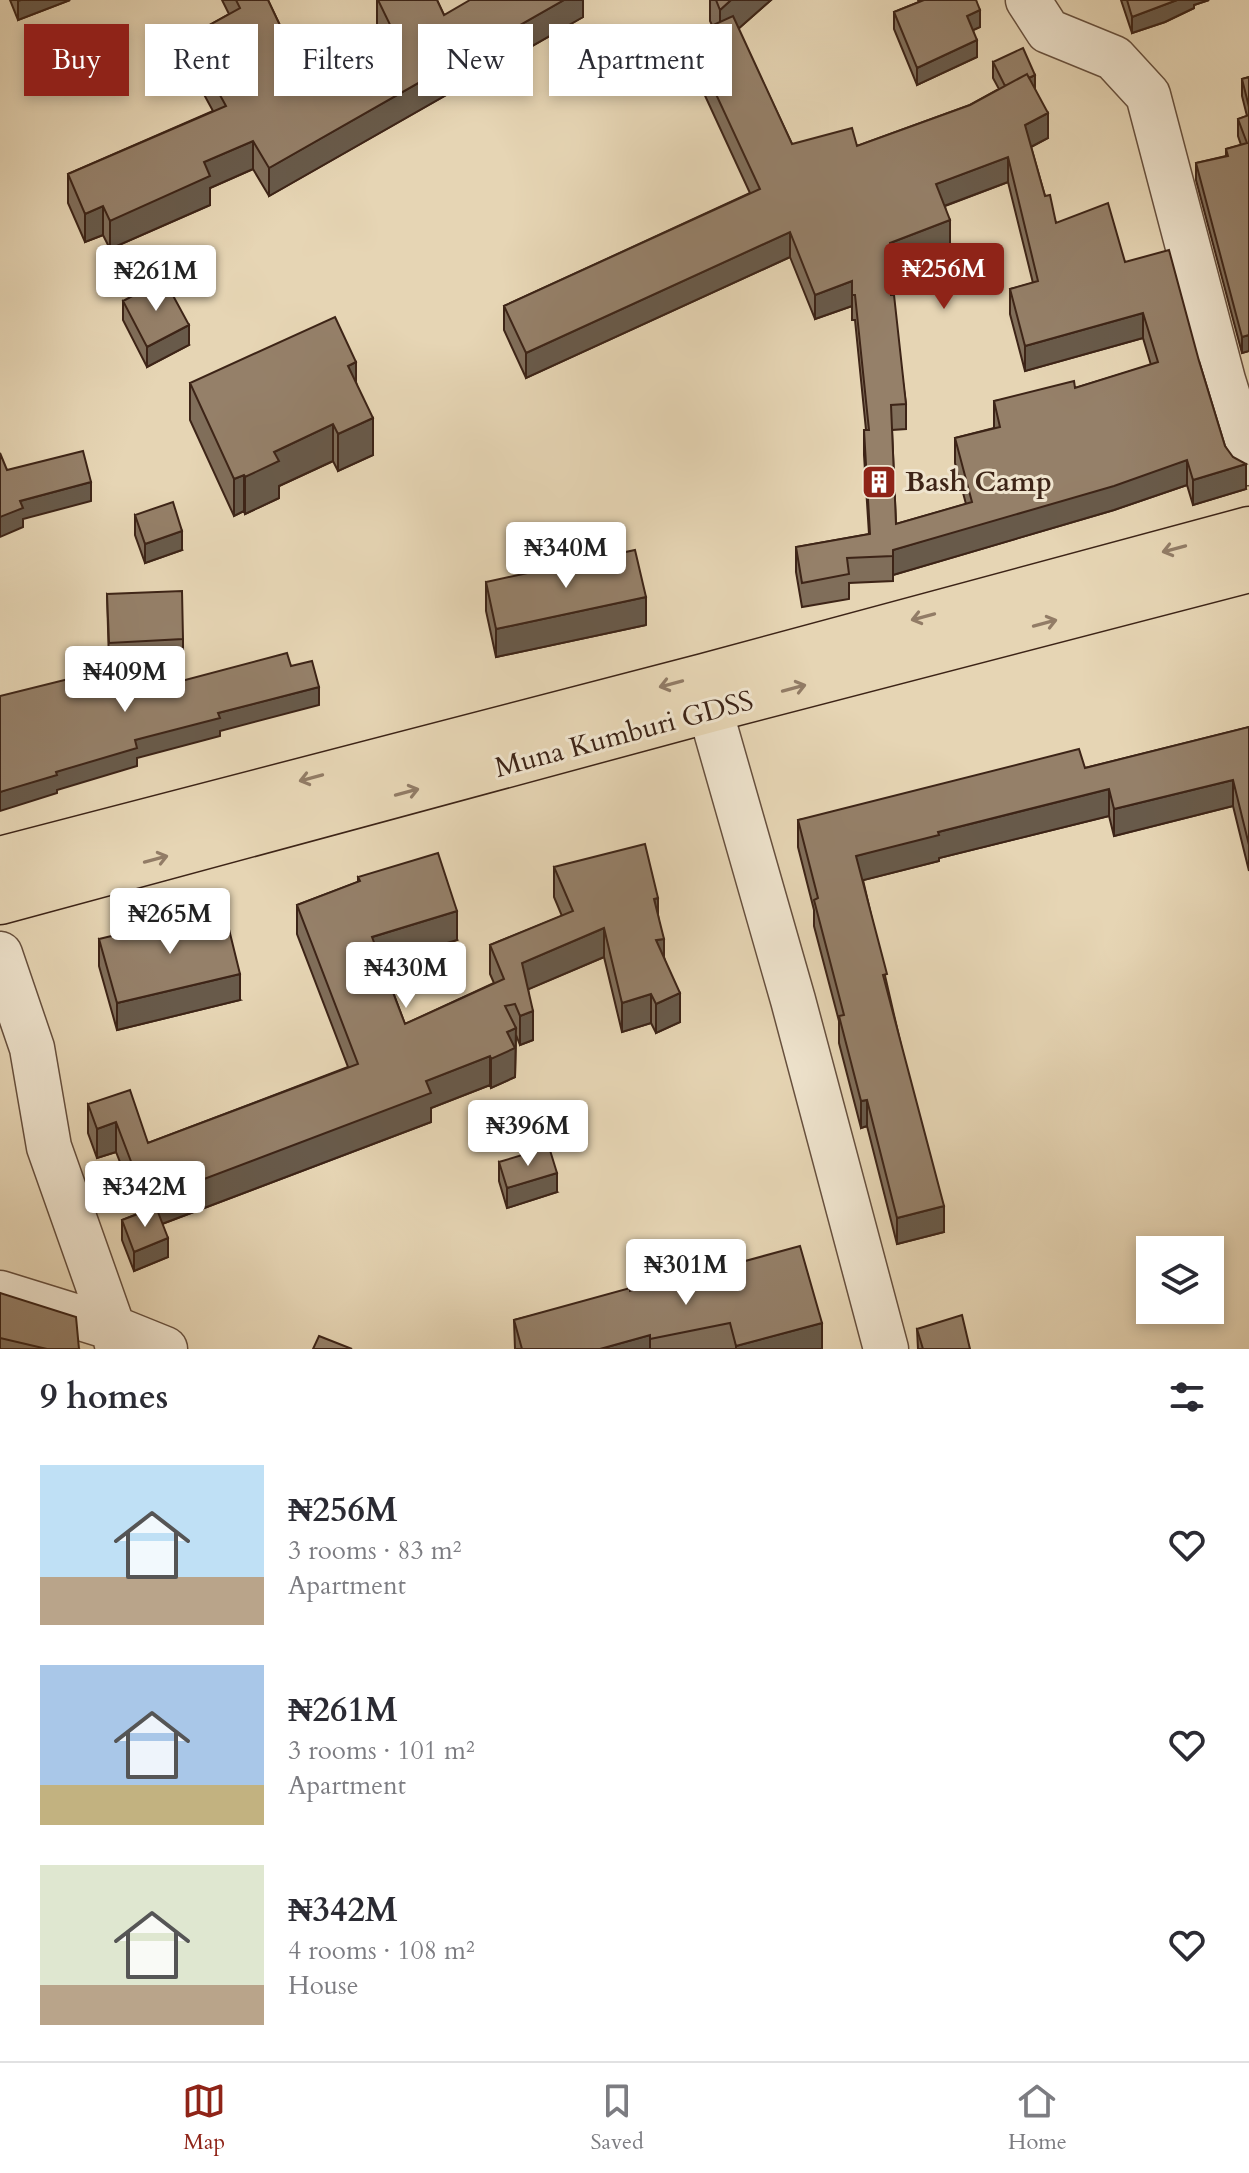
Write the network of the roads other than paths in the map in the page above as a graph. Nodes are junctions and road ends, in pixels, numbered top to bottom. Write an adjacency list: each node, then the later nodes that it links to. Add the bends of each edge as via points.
1 (1028, 0): 2 (street, via 1048,31 1114,58 1148,95)
2 (1249, 463)
3 (1249, 529): 6 (highway, Muna Kumburi GDSS, one-way to 6)
4 (1249, 570): 5 (highway, Muna Kumburi GDSS, one-way to 4)
5 (710, 710): 7 (highway, Muna Kumburi GDSS, one-way to 5); 12 (street)
6 (0, 859)
7 (0, 902)
8 (0, 954): 10 (street, via 32,1048 49,1147)
9 (0, 1293): 10 (street)
10 (116, 1338): 11 (street)
11 (165, 1349)
12 (886, 1349)

